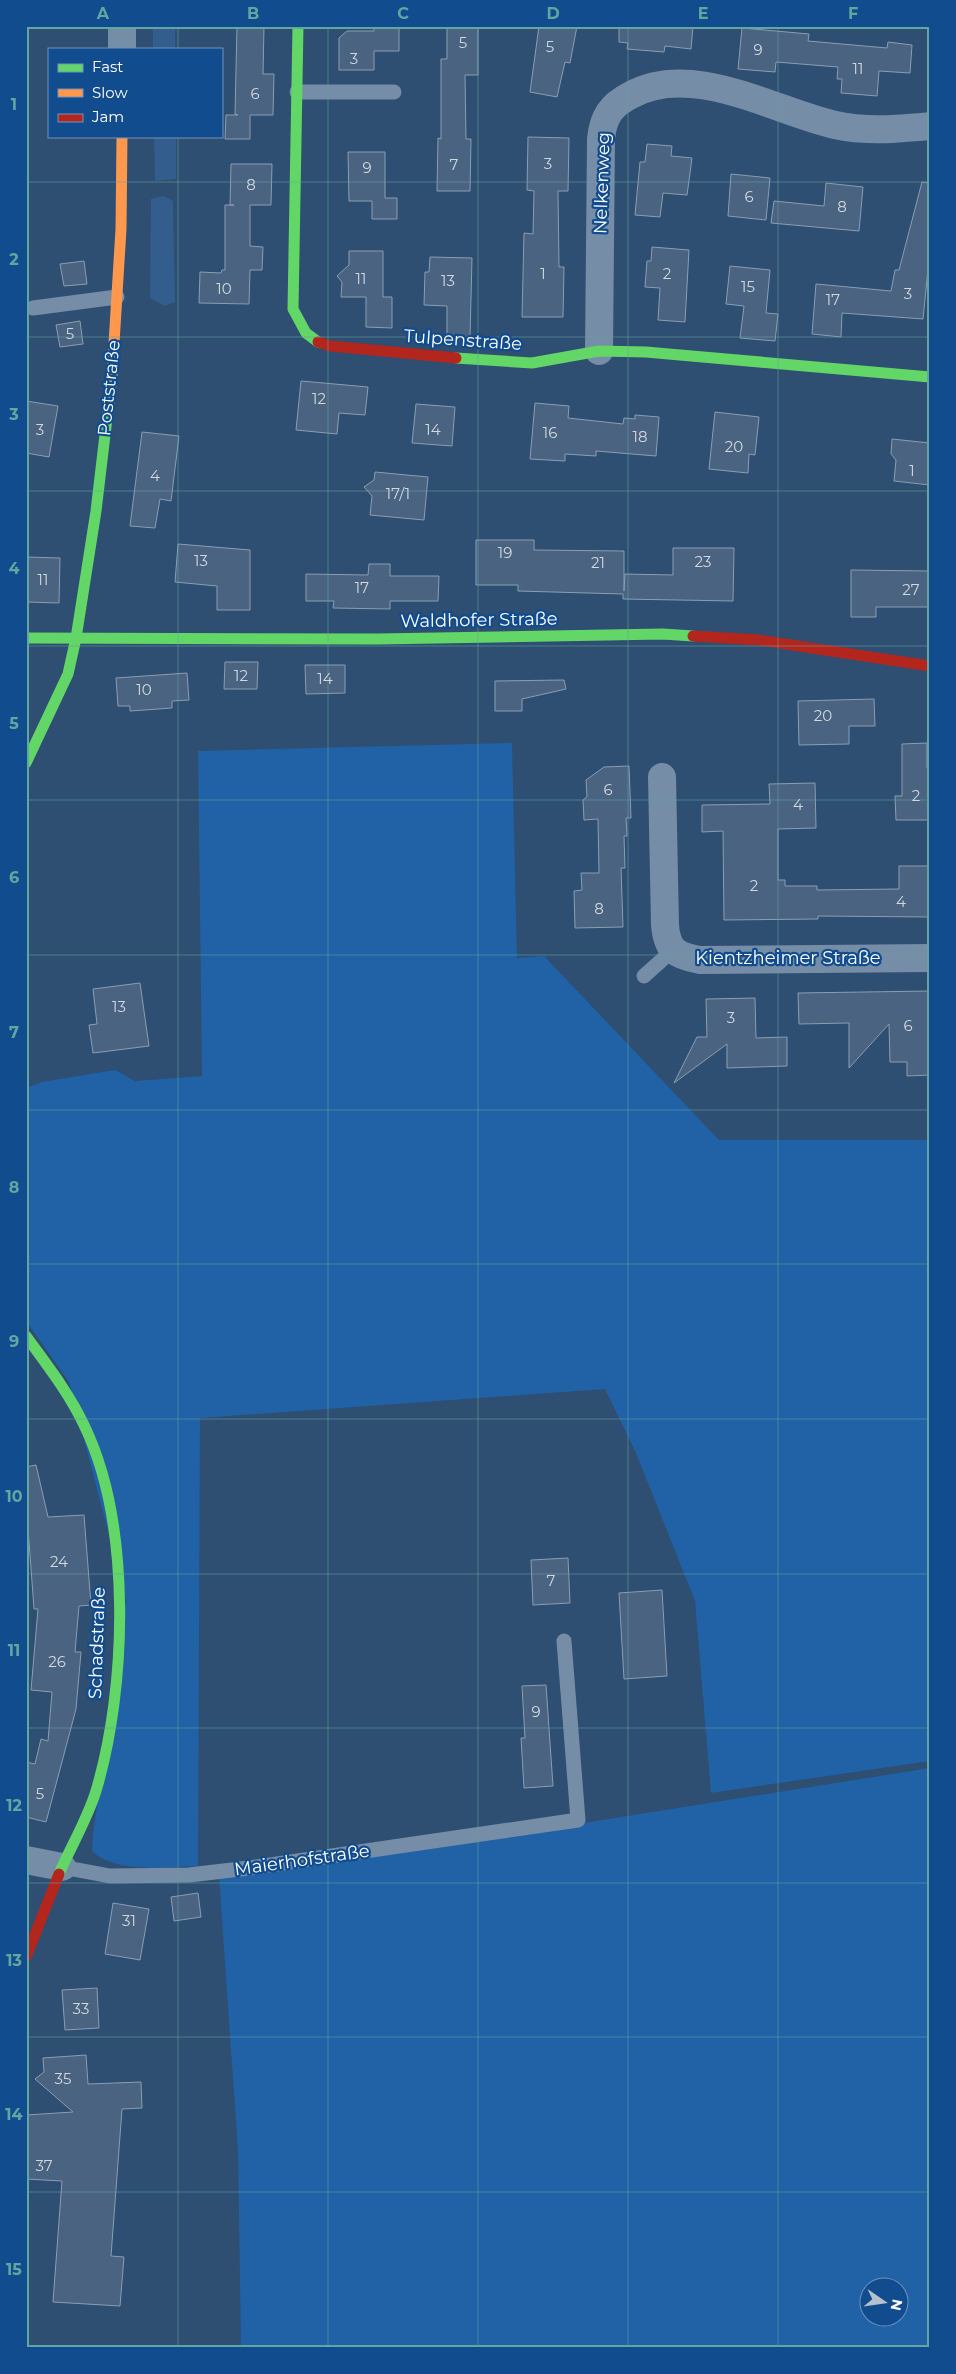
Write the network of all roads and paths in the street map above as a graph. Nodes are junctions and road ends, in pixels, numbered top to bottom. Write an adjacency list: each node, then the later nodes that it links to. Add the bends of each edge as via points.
1 (122, 26): 3 (street)
2 (298, 26): 4 (street, Tulpenstraße)
3 (122, 48)
4 (297, 92): 5 (lane); 10 (street, Tulpenstraße, via 292,309 304,333 315,342 330,346 483,361 532,363)
5 (394, 92)
6 (930, 126): 10 (street, Nelkenweg, via 884,130 837,125 718,88 692,84 666,84 641,89 618,102 606,115 601,139)
7 (122, 138): 8 (street, Poststraße)
8 (116, 297): 9 (lane); 13 (street, Poststraße, via 111,382 96,511)
9 (34, 308)
10 (599, 351): 11 (street, Tulpenstraße, via 646,352)
11 (930, 377)
12 (26, 638): 13 (street, Waldhofer Straße)
13 (76, 638): 14 (street, Waldhofer Straße, via 378,639 663,634 759,640); 15 (street, via 68,674)
14 (930, 666)
15 (26, 763)
16 (662, 777): 17 (street, Kientzheimer Straße, via 665,925 666,939)
17 (673, 950): 18 (street, Kientzheimer Straße, via 700,960); 19 (lane)
18 (930, 958)
19 (644, 976)
20 (26, 1336): 23 (street, Schadstraße, via 62,1388 90,1438 113,1518 118,1599 113,1703 96,1790 81,1832)
21 (564, 1642): 23 (lane, Maierhofstraße, via 578,1820 189,1875 110,1876)
22 (26, 1860): 23 (street, Maierhofstraße)
23 (62, 1867): 24 (street, Schadstraße)
24 (26, 1957)

